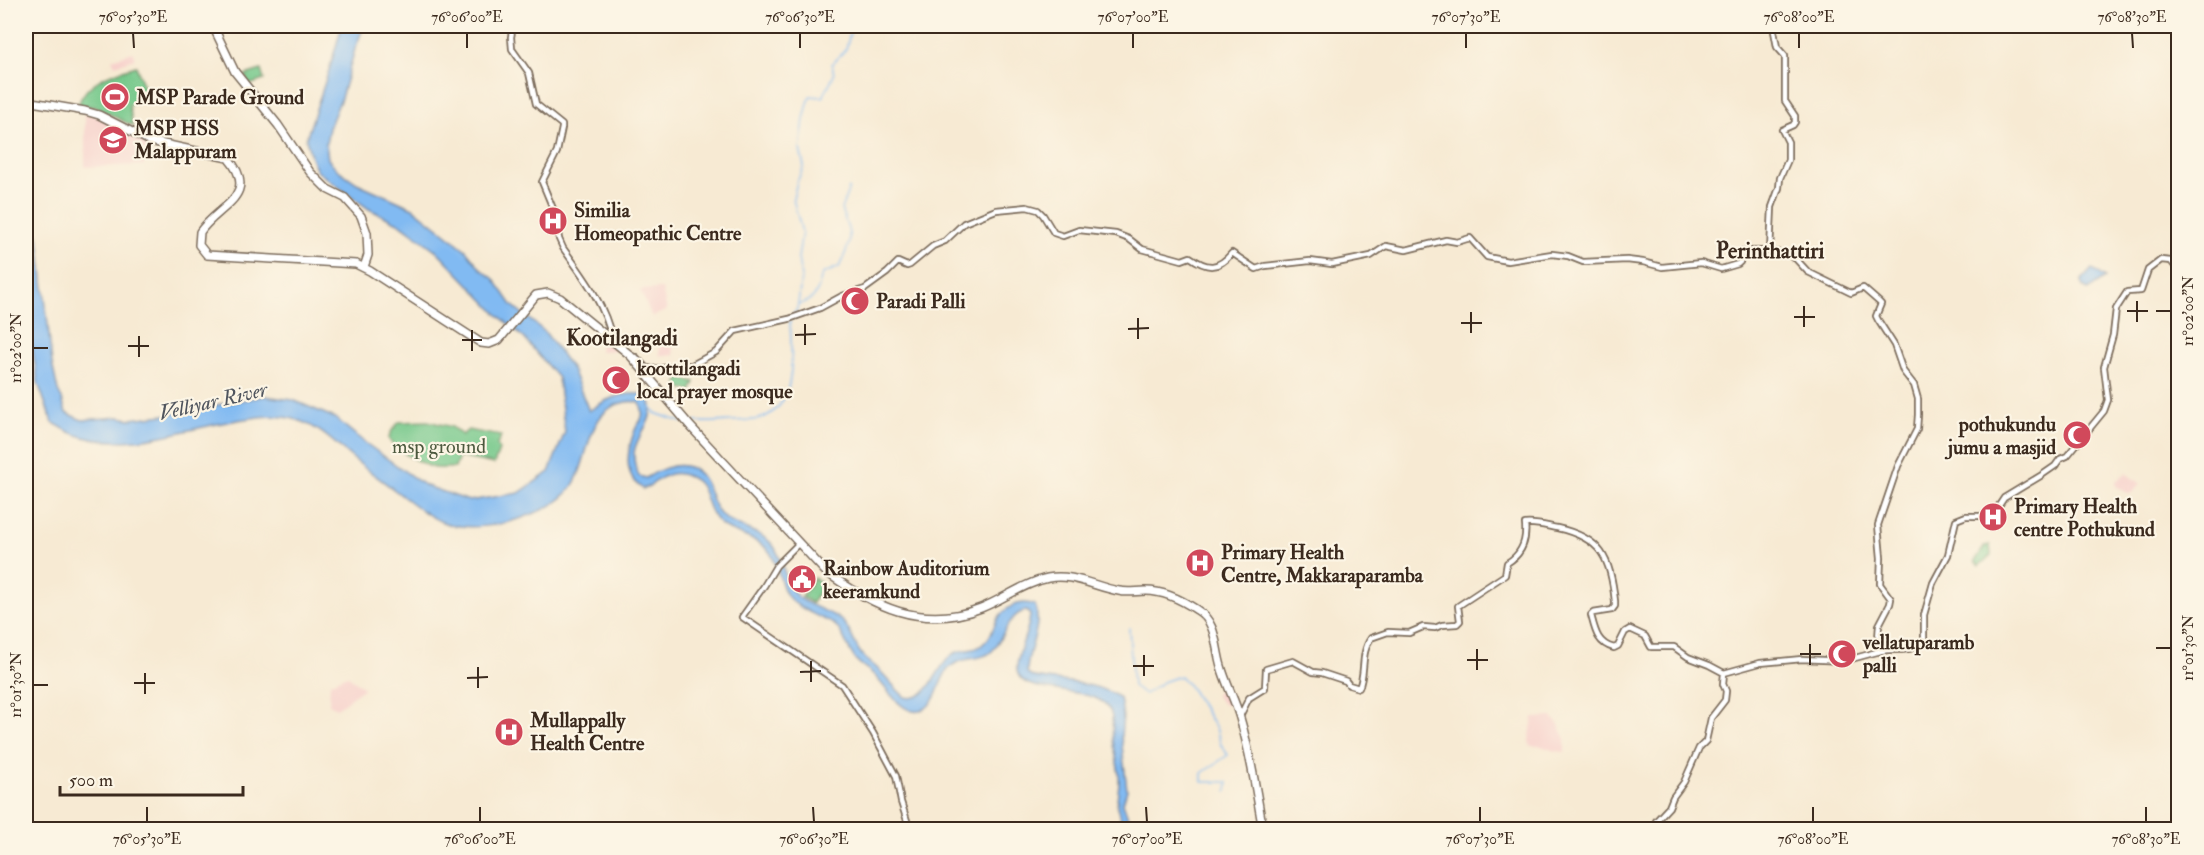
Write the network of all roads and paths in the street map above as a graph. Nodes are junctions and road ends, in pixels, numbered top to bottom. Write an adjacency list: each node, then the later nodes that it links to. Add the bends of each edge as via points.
1 (211, 26): 6 (highway, via 235,72 310,172 357,210 367,232)
2 (513, 26): 10 (main road, via 512,49 530,73 536,104 562,128 557,152 542,182 554,211 559,239 596,296)
3 (1773, 26): 5 (main road, via 1776,47 1785,56 1785,102 1796,122 1782,130 1788,142 1788,160 1772,207)
4 (26, 101): 7 (highway, via 85,111 150,141 228,158 239,176 238,192 232,203 200,232 199,245 207,255)
5 (1770, 251): 11 (main road, via 1742,251 1738,264 1721,269 1701,264 1662,267 1643,262 1578,261 1552,254 1508,261 1484,255 1470,238 1406,250 1386,246 1371,256 1332,264 1310,261 1256,269 1232,253 1220,265 1212,266 1190,257 1182,260 1142,249 1116,234 1079,230 1063,236 1053,233 1038,210 1010,208 964,224 910,265 898,262 865,289 789,320 735,331 716,352 692,365 653,369); 13 (main road, via 1796,259 1808,272 1851,294 1866,289 1880,302 1876,316 1914,385 1917,429 1898,465 1878,525 1880,584 1891,599 1879,625)
6 (366, 255): 7 (highway); 8 (highway)
7 (351, 262): 8 (highway)
8 (365, 268): 10 (highway, via 481,343 495,343 536,295 548,293 568,303)
9 (2178, 270): 13 (main road, via 2171,261 2161,260 2148,270 2141,291 2127,292 2116,309 2104,367 2108,400 2099,419 2067,456 2004,498 1994,513 1956,520 1948,555 1935,579 1923,619 1924,640 1912,649)
10 (611, 338): 11 (highway)
11 (633, 357): 12 (highway, via 691,428)
12 (799, 543): 15 (highway, via 825,571 848,588 883,607 908,614 966,613 1026,585 1054,577 1124,592 1153,591 1180,600 1204,615 1212,629); 16 (main road, via 776,566 742,617 842,685 897,776)
13 (1877, 652): 14 (main road, via 1844,661 1760,663)
14 (1724, 673): 15 (main road, via 1674,647 1651,647 1645,636 1630,629 1618,646 1603,644 1591,615 1612,610 1615,601 1610,572 1599,546 1569,531 1534,523 1525,524 1527,537 1517,556 1507,563 1505,575 1458,606 1460,621 1456,624 1423,627 1409,633 1388,632 1371,638 1365,650 1359,688 1304,669 1293,661 1266,669 1265,688 1249,698); 18 (main road, via 1725,700 1711,718 1706,741 1684,782 1656,821)
15 (1240, 717): 17 (highway)
16 (910, 830)
17 (1263, 830)
18 (1656, 830)

